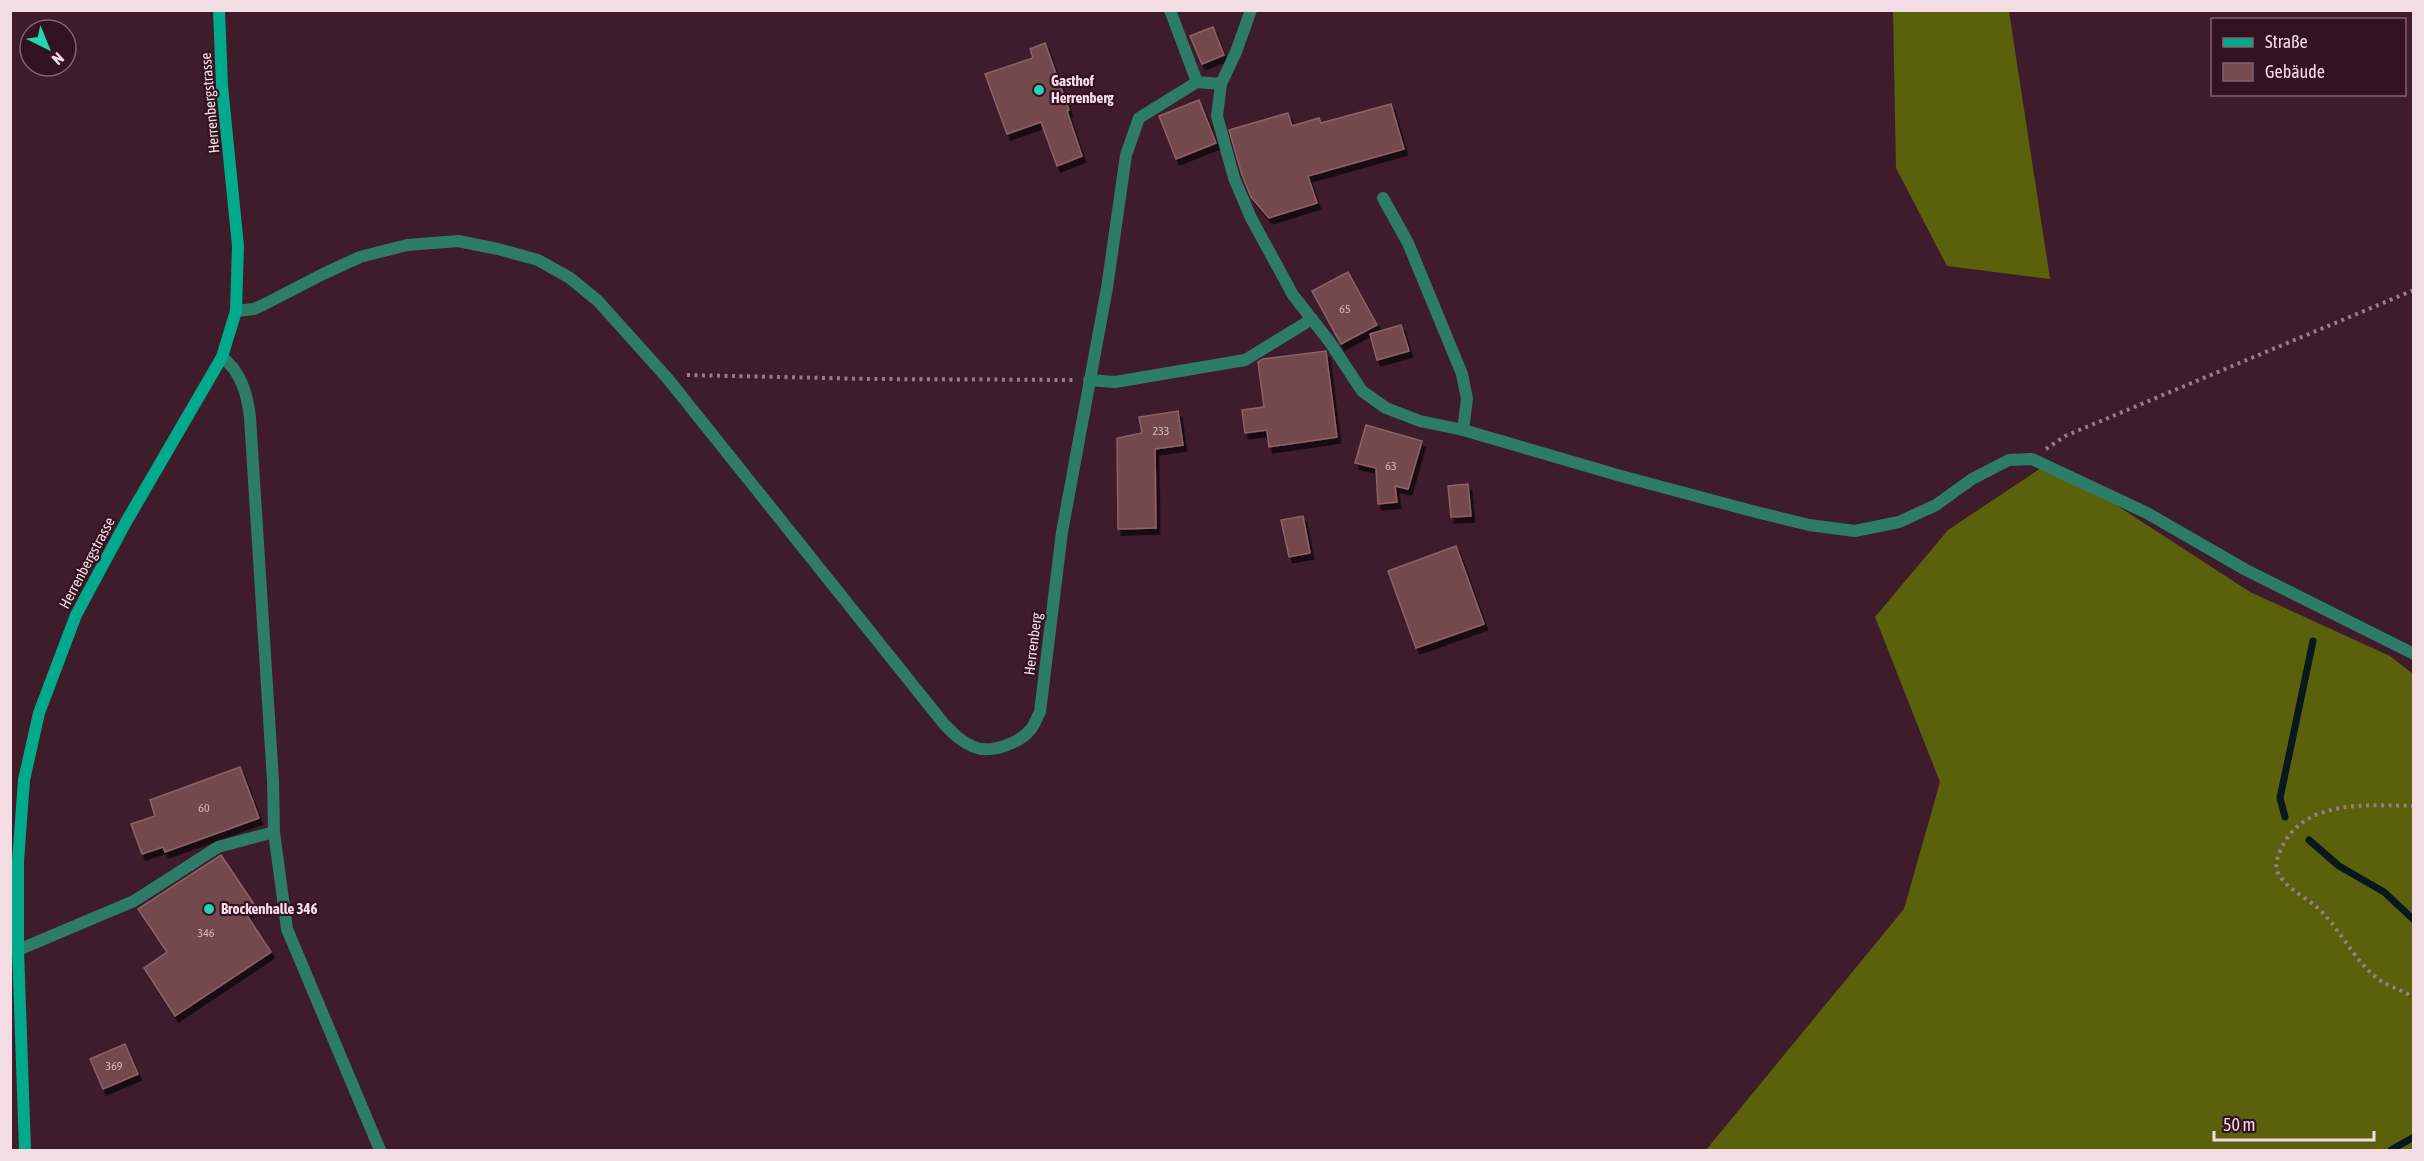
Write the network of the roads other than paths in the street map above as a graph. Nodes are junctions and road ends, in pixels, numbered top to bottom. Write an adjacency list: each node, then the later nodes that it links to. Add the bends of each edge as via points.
1 (219, 10): 7 (street, Herrenbergstrasse, via 222,86 238,246)
2 (1170, 10): 4 (street)
3 (1251, 10): 5 (street)
4 (1197, 82): 5 (street); 10 (street, Herrenberg, via 1139,118 1125,155 1107,288)
5 (1221, 84): 8 (street, via 1217,116 1234,178 1293,295)
6 (1383, 198): 11 (street, via 1408,243 1462,374 1467,399)
7 (236, 311): 9 (street, Herrenbergstrasse); 10 (street, Herrenberg, via 254,309 360,257 407,245 458,242 498,249 538,260 570,278 598,301 668,379 944,724 958,739 976,748 1014,742 1031,729 1040,711 1062,532)
8 (1312, 319): 10 (street, via 1245,360 1115,382); 11 (street, via 1362,391 1386,408 1420,421)
9 (222, 357): 13 (street, via 239,376 250,417); 14 (street, Herrenbergstrasse, via 91,586 49,681 31,744 19,824)
10 (1089, 380)
11 (1463, 430): 12 (street, via 1756,512 1855,531 1899,522 1936,505 1972,479 2009,460 2032,459 2146,513 2246,570)
12 (2414, 654)
13 (274, 832): 14 (street, via 218,848 134,901); 16 (street, via 287,929)
14 (18, 950): 15 (street, Herrenbergstrasse)
15 (25, 1150)
16 (380, 1150)

